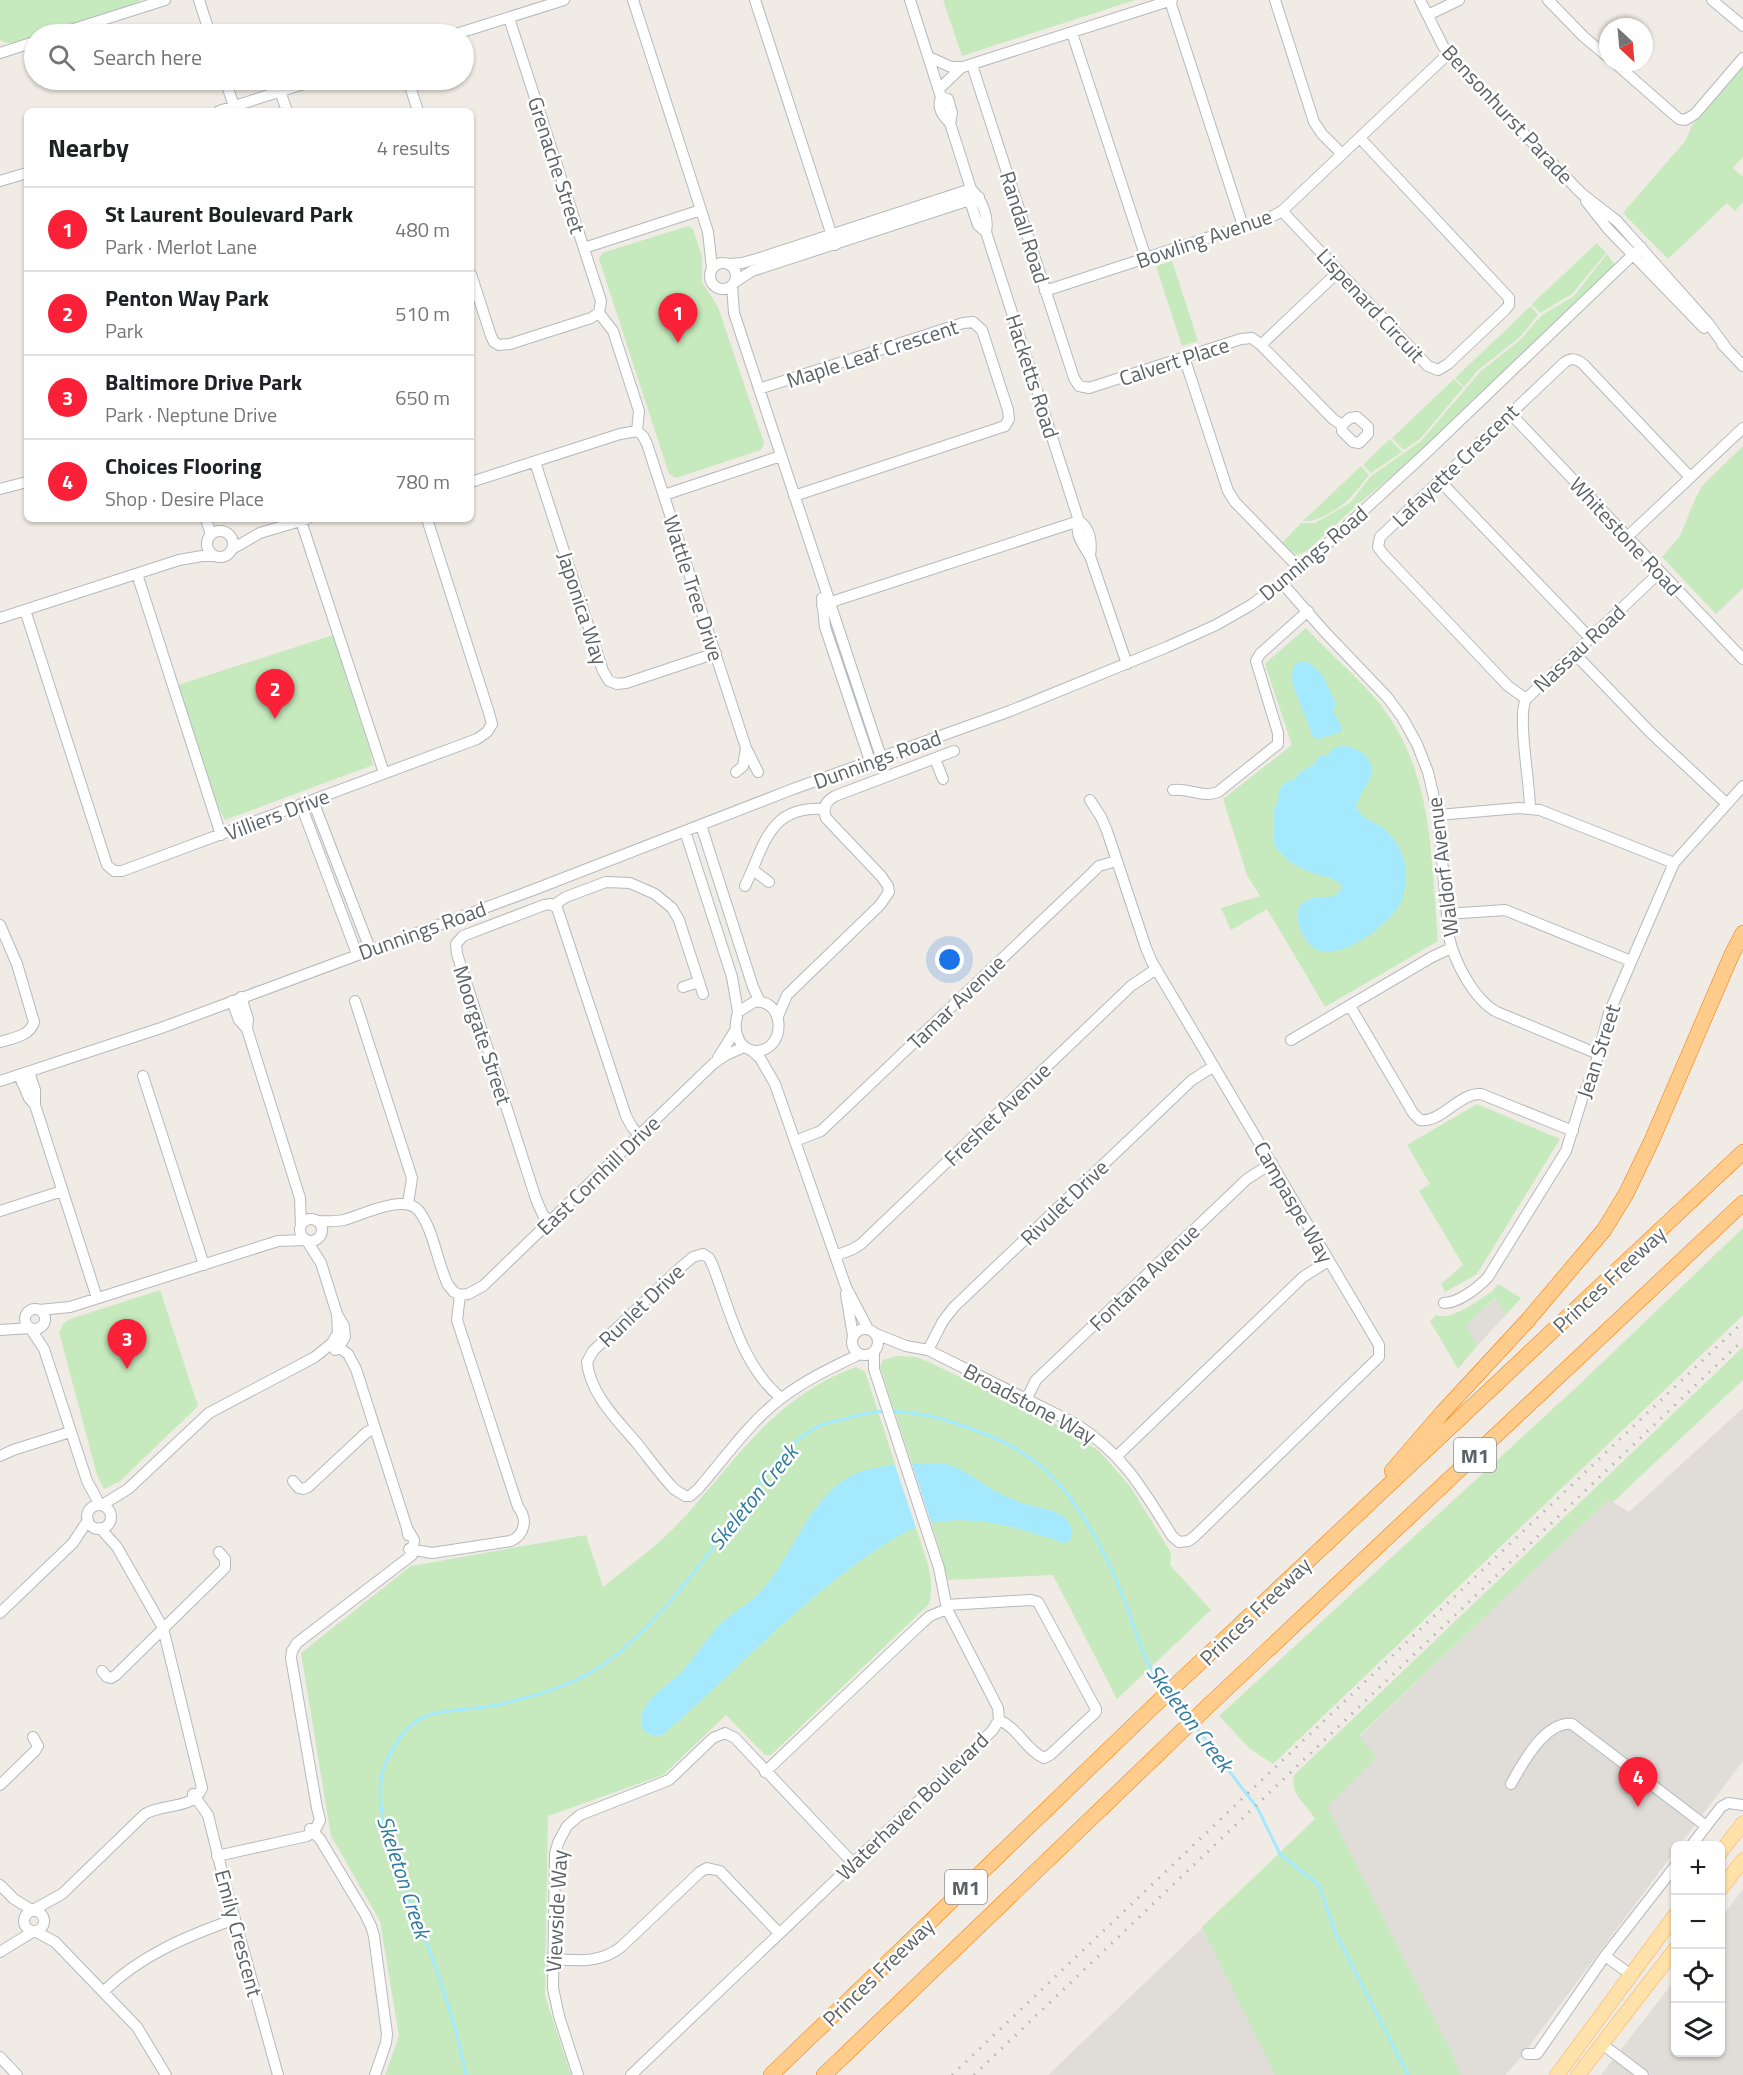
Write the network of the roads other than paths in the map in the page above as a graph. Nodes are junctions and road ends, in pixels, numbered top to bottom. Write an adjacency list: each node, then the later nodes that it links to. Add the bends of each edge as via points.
1 (165, 0): 12 (street)
2 (199, 0): 17 (street)
3 (564, 0): 15 (street)
4 (633, 0): 43 (street)
5 (755, 0): 47 (street)
6 (910, 0): 25 (street, Hacketts Road)
7 (1171, 0): 20 (street); 45 (street)
8 (1275, 0): 39 (street, via 1314,122)
9 (1420, 0): 14 (street, Bensonhurst Parade)
10 (1459, 0): 14 (street)
11 (1548, 0): 22 (street)
12 (152, 2): 16 (street)
13 (1720, 2): 18 (street)
14 (1428, 15): 24 (street, Bensonhurst Parade)
15 (509, 18): 19 (street); 48 (street, Grenache Street)
16 (87, 24)
17 (207, 24)
18 (1743, 26)
19 (474, 29)
20 (1072, 33): 27 (street); 50 (street)
21 (24, 45): 23 (street)
22 (1599, 49)
23 (0, 53)
24 (1448, 54): 38 (street, Bowling Avenue); 49 (street, Bensonhurst Parade, via 1581,193 1617,221)
25 (929, 57): 27 (street, via 951,67); 33 (street, Hacketts Road)
26 (1743, 58): 28 (street, via 1695,114 1682,120)
27 (967, 66): 33 (street); 57 (street, Randall Road)
28 (1626, 72)
29 (228, 90): 34 (street)
30 (283, 90): 32 (street)
31 (411, 90): 37 (street)
32 (280, 91): 34 (street); 36 (street)
33 (940, 96): 42 (street, Hacketts Road, via 948,99 950,123)
34 (234, 106): 35 (street)
35 (228, 108)
36 (286, 108)
37 (417, 108)
38 (1360, 138): 39 (street, Bowling Avenue); 53 (street, Lispenard Circuit, via 1509,301 1505,310 1448,364 1435,370)
39 (1342, 154): 44 (street, Bowling Avenue)
40 (24, 173): 41 (street)
41 (0, 181)
42 (974, 196): 47 (street); 78 (street, Hacketts Road, via 978,225 986,232)
43 (701, 210): 46 (street); 48 (street)
44 (1282, 211): 45 (street, Bowling Avenue); 53 (street, Lispenard Circuit)
45 (1243, 226): 50 (street, Bowling Avenue)
46 (708, 232): 51 (street); 52 (street)
47 (833, 240): 51 (street); 55 (street, via 752,271)
48 (584, 248): 58 (street, Grenache Street, via 601,301)
49 (1637, 251): 62 (street, Bensonhurst Parade, via 1708,323); 90 (street, Dunnings Road)
50 (1146, 258): 57 (street, Bowling Avenue)
51 (726, 263): 52 (street); 55 (street, via 736,274)
52 (712, 268): 56 (street, via 710,279)
53 (1339, 271): 60 (street)
54 (474, 283): 58 (street, via 491,336 499,345)
55 (733, 284): 56 (street); 59 (street)
56 (718, 288): 59 (street)
57 (1045, 291): 63 (street, Randall Road)
58 (599, 313): 68 (street, via 613,331 639,411)
59 (734, 313): 64 (street)
60 (1261, 345): 61 (street, Calvert Place, via 1246,338); 66 (street, Calvert Place)
61 (1184, 357): 63 (street, Calvert Place, via 1089,388); 90 (street, via 1228,491)
62 (1743, 366)
63 (1080, 387)
64 (759, 389): 69 (street); 77 (street, Maple Leaf Crescent, via 963,323 976,324 984,335 1008,410 1005,426)
65 (1509, 413): 71 (street, Lafayette Crescent, via 1564,362 1577,359); 72 (street, Lafayette Crescent); 86 (street, Whitestone Road)
66 (1341, 425)
67 (1743, 428): 71 (street)
68 (637, 431): 70 (street); 76 (street, Wattle Tree Drive, via 646,439)
69 (781, 456): 76 (street); 77 (street)
70 (535, 462): 73 (street); 100 (street, Japonica Way, via 609,681 626,683)
71 (1690, 477): 86 (street)
72 (1439, 480): 98 (street); 103 (street, Lafayette Crescent, via 1383,533 1378,541 1380,551 1508,686)
73 (474, 481)
74 (24, 483): 75 (street)
75 (0, 489)
76 (664, 495): 100 (street, Wattle Tree Drive)
77 (794, 496): 94 (street)
78 (1079, 520): 94 (street); 102 (street, Hacketts Road, via 1086,525 1092,542 1090,556)
79 (208, 522): 85 (street)
80 (218, 522): 85 (street)
81 (297, 522): 84 (street)
82 (305, 522): 110 (street)
83 (428, 522): 110 (street, Villiers Drive, via 492,724 477,739)
84 (260, 533): 85 (street); 87 (street)
85 (217, 534): 87 (street, via 232,542); 88 (street, via 208,551); 89 (street)
86 (1627, 537): 91 (street, Whitestone Road)
87 (232, 549): 88 (street, via 226,555)
88 (214, 556): 89 (street)
89 (179, 560): 92 (street)
90 (1299, 569): 93 (street, Dunnings Road)
91 (1660, 572): 98 (street, Nassau Road); 101 (street, Whitestone Road)
92 (137, 574): 95 (street); 123 (street)
93 (1279, 585): 96 (street, Waldorf Avenue); 102 (street, Dunnings Road, via 1216,625)
94 (826, 604): 106 (street)
95 (25, 610): 97 (street); 123 (street, Villiers Drive, via 108,867 118,872 126,870)
96 (1306, 613): 113 (street, via 1256,661 1278,744 1220,791 1207,795); 120 (street, Waldorf Avenue, via 1373,680 1402,717 1424,760)
97 (0, 618)
98 (1590, 638): 99 (street, Nassau Road)
99 (1574, 652): 103 (street, Nassau Road); 116 (street, via 1650,732)
100 (716, 654): 104 (street, Wattle Tree Drive)
101 (1743, 659)
102 (1127, 664): 106 (street, Dunnings Road)
103 (1526, 699): 119 (street, Nassau Road, via 1522,718)
104 (746, 748): 108 (street, via 743,766); 109 (street, Wattle Tree Drive)
105 (954, 752): 107 (street)
106 (876, 759): 121 (street, Dunnings Road)
107 (935, 759): 111 (street); 118 (street, via 835,796)
108 (735, 772)
109 (758, 772)
110 (384, 773): 115 (street, Villiers Drive)
111 (943, 779)
112 (1743, 786): 116 (street, Jean Street)
113 (1173, 790)
114 (1090, 800): 124 (street, Campaspe Way, via 1104,824)
115 (313, 801): 117 (street, Villiers Drive); 134 (street)
116 (1727, 804): 125 (street, Jean Street)
117 (301, 805): 123 (street, Villiers Drive); 135 (street)
118 (824, 808): 126 (street, via 802,809 781,818); 141 (street, via 829,822 889,889 885,899)
119 (1530, 808): 120 (street); 125 (street)
120 (1438, 815): 130 (street, Waldorf Avenue)
121 (701, 825): 122 (street, Dunnings Road); 144 (street, via 753,987)
122 (685, 831): 134 (street, Dunnings Road); 146 (street, via 732,977)
123 (221, 835)
124 (1116, 861): 137 (street, Campaspe Way); 162 (street, Tamar Avenue, via 1092,873 820,1131)
125 (1674, 863): 136 (street, Jean Street)
126 (753, 870): 127 (street); 128 (street)
127 (769, 882)
128 (745, 886)
129 (554, 906): 138 (street, via 566,897 606,882 630,883 655,894 679,920); 161 (street, via 560,911 626,1116); 172 (street, Moorgate Street, via 544,905 468,933 458,940 456,949 536,1199)
130 (1447, 914): 133 (street, Waldorf Avenue); 136 (street, via 1505,910)
131 (0, 925): 150 (street, via 17,964 34,1022 27,1032)
132 (1743, 933): 211 (highway, via 1652,1140 1604,1230)
133 (1451, 948): 145 (street); 153 (street, Waldorf Avenue, via 1487,1006)
134 (370, 949): 135 (street, Dunnings Road)
135 (357, 954): 142 (street, Dunnings Road)
136 (1631, 961): 153 (street, Jean Street, via 1609,1013)
137 (1156, 969): 155 (street, Campaspe Way); 177 (street, Freshet Avenue, via 1131,986 861,1244)
138 (699, 982): 139 (street); 140 (street)
139 (683, 987)
140 (703, 994)
141 (787, 995): 144 (street); 147 (street)
142 (236, 999): 156 (street, Dunnings Road); 166 (street, via 248,1019 247,1029)
143 (355, 1002): 167 (street, via 412,1178)
144 (763, 1002): 146 (street, via 747,1005); 147 (street)
145 (1350, 1006): 149 (street); 160 (street, via 1420,1120 1467,1097 1481,1095)
146 (738, 1012): 148 (street)
147 (778, 1016): 151 (street, via 778,1035)
148 (736, 1029): 152 (street, via 738,1039); 154 (street, East Cornhill Drive)
149 (1291, 1040)
150 (0, 1042)
151 (772, 1044): 152 (street, via 760,1050); 157 (street)
152 (748, 1049): 154 (street, East Cornhill Drive, via 726,1055); 157 (street, via 760,1058)
153 (1598, 1054): 160 (street, Jean Street)
154 (714, 1064): 161 (street, East Cornhill Drive)
155 (1214, 1066): 164 (street, Campaspe Way); 196 (street, Rivulet Drive, via 1192,1080 954,1307)
156 (24, 1073): 159 (street, Dunnings Road); 165 (street, via 34,1090 35,1105)
157 (770, 1074): 162 (street)
158 (143, 1076): 180 (street)
159 (0, 1081)
160 (1573, 1131): 184 (street, Jean Street, via 1566,1151 1488,1277 1477,1287)
161 (639, 1135): 172 (street, East Cornhill Drive)
162 (795, 1141): 177 (street)
163 (1743, 1152): 211 (highway, Princes Freeway / M1)
164 (1272, 1163): 178 (street, Campaspe Way); 202 (street, Fontana Avenue, via 1247,1179 1036,1380)
165 (62, 1191): 169 (street); 182 (street)
166 (300, 1198): 170 (street); 173 (street)
167 (409, 1201): 171 (street, via 399,1199); 183 (street, via 424,1208 444,1292)
168 (1743, 1203): 268 (highway, Princes Freeway / M1, via 1207,1707)
169 (0, 1211)
170 (316, 1220): 171 (street); 173 (street, via 307,1220); 174 (street)
171 (343, 1220): 174 (street)
172 (550, 1221): 183 (street, East Cornhill Drive, via 473,1298)
173 (300, 1226): 175 (street); 176 (street)
174 (322, 1234): 176 (street, via 317,1240); 179 (street)
175 (278, 1241): 176 (street); 180 (street)
176 (306, 1241): 179 (street)
177 (835, 1256): 181 (street)
178 (1328, 1261): 206 (street, via 1304,1277); 213 (street, Campaspe Way, via 1379,1345 1379,1357 1191,1539)
179 (321, 1263): 193 (street, via 337,1314)
180 (204, 1265): 182 (street)
181 (846, 1287): 191 (street); 192 (street)
182 (97, 1298): 185 (street)
183 (459, 1298): 216 (street, via 458,1320 524,1520 522,1530 511,1541 432,1553)
184 (1444, 1303)
185 (70, 1307): 186 (street); 188 (street)
186 (39, 1310): 187 (street); 188 (street)
187 (25, 1315): 189 (street); 190 (street)
188 (44, 1323): 189 (street); 195 (street)
189 (30, 1328): 190 (street); 195 (street)
190 (1, 1330)
191 (872, 1332): 192 (street, via 859,1330); 194 (street, Broadstone Way); 197 (street, via 878,1343)
192 (852, 1339): 198 (street, via 855,1351); 199 (street)
193 (336, 1345): 203 (street, via 348,1354 356,1369); 208 (street, via 209,1413)
194 (906, 1346): 196 (street, Broadstone Way); 197 (street, Broadstone Way)
195 (44, 1349): 204 (street)
196 (928, 1350): 202 (street, Broadstone Way)
197 (875, 1351): 198 (street); 200 (street, Waterhaven Boulevard)
198 (861, 1355): 199 (street); 200 (street, Waterhaven Boulevard)
199 (831, 1367): 201 (street)
200 (874, 1369): 218 (street, Waterhaven Boulevard, via 933,1550)
201 (781, 1398): 201 (street, Runlet Drive, via 755,1368 742,1345 713,1266 704,1254 681,1267 588,1359 588,1369 616,1420 670,1485 685,1496 698,1489)
202 (1026, 1400): 206 (street, Broadstone Way, via 1076,1424)
203 (375, 1428): 207 (street, via 308,1487 299,1488); 216 (street, via 414,1540)
204 (70, 1432): 205 (street); 209 (street)
205 (0, 1456)
206 (1117, 1456): 213 (street, Broadstone Way)
207 (293, 1481)
208 (128, 1489): 209 (street); 210 (street)
209 (95, 1510): 210 (street, via 109,1510); 212 (street, via 93,1526); 214 (street)
210 (111, 1518): 212 (street, via 108,1525); 215 (street)
211 (1346, 1525): 267 (highway, Princes Freeway / M1)
212 (99, 1528): 214 (street); 215 (street)
213 (1179, 1542)
214 (73, 1543): 219 (street)
215 (117, 1546): 220 (street)
216 (411, 1550): 231 (street, via 412,1555 405,1562 305,1639 293,1664 316,1808)
217 (219, 1552): 220 (street, via 225,1559 225,1568)
218 (946, 1607): 222 (street, Waterhaven Boulevard, via 998,1707); 222 (street, via 1031,1600 1041,1605 1096,1709 1047,1757 1041,1757); 224 (street, via 922,1623)
219 (0, 1613)
220 (163, 1628): 221 (street, via 116,1675 106,1677); 227 (street, via 202,1788)
221 (102, 1671)
222 (999, 1720): 236 (street, Waterhaven Boulevard)
223 (33, 1737): 226 (street, via 38,1746)
224 (765, 1772): 236 (street, Viewside Way); 253 (street, Viewside Way, via 735,1738 721,1734 669,1780 589,1810 572,1821 562,1833 555,1854)
225 (1511, 1784): 230 (street, via 1533,1748 1556,1726 1572,1724)
226 (0, 1785)
227 (194, 1796): 234 (street, Emily Crescent, via 208,1815); 240 (street, via 187,1804 151,1811 140,1819)
228 (1743, 1805): 230 (street, via 1728,1803)
229 (1743, 1823): 233 (main road)
230 (1706, 1826): 232 (street)
231 (312, 1830): 234 (street, via 297,1838); 264 (street, via 365,1914 374,1936 387,2034)
232 (1693, 1841)
233 (1725, 1846)
234 (217, 1856): 243 (street, Emily Crescent)
235 (1743, 1860): 238 (main road)
236 (853, 1863): 248 (street, Waterhaven Boulevard)
237 (1671, 1871): 252 (street)
238 (1725, 1883)
239 (0, 1885): 241 (street)
240 (62, 1893): 242 (street); 244 (street)
241 (14, 1899): 242 (street); 246 (street)
242 (32, 1910): 244 (street, via 40,1912); 246 (street, via 25,1915)
243 (235, 1919): 256 (street, via 165,1947); 263 (street, Emily Crescent)
244 (45, 1920): 247 (street); 249 (street)
245 (1671, 1921): 254 (main road)
246 (24, 1922): 247 (street); 250 (street)
247 (35, 1931): 249 (street); 250 (street)
248 (778, 1933): 253 (street, via 720,1871 707,1868 611,1955 595,1960); 266 (street, Waterhaven Boulevard)
249 (55, 1942): 256 (street)
250 (4, 1949)
251 (1675, 1949): 255 (main road)
252 (1605, 1956): 254 (street); 259 (street, via 1537,2054)
253 (553, 1959): 265 (street, Viewside Way, via 557,2009)
254 (1630, 1974): 255 (main road); 257 (main road)
255 (1647, 1985): 258 (main road)
256 (104, 1991): 262 (street, via 137,2027)
257 (1587, 2032): 258 (main road); 269 (main road)
258 (1602, 2044): 270 (main road); 271 (street)
259 (1527, 2054)
260 (0, 2057): 261 (street)
261 (17, 2075)
262 (166, 2075)
263 (278, 2075)
264 (375, 2075)
265 (578, 2075)
266 (631, 2075)
267 (771, 2075)
268 (824, 2075)
269 (1557, 2075)
270 (1578, 2075)
271 (1643, 2075)

